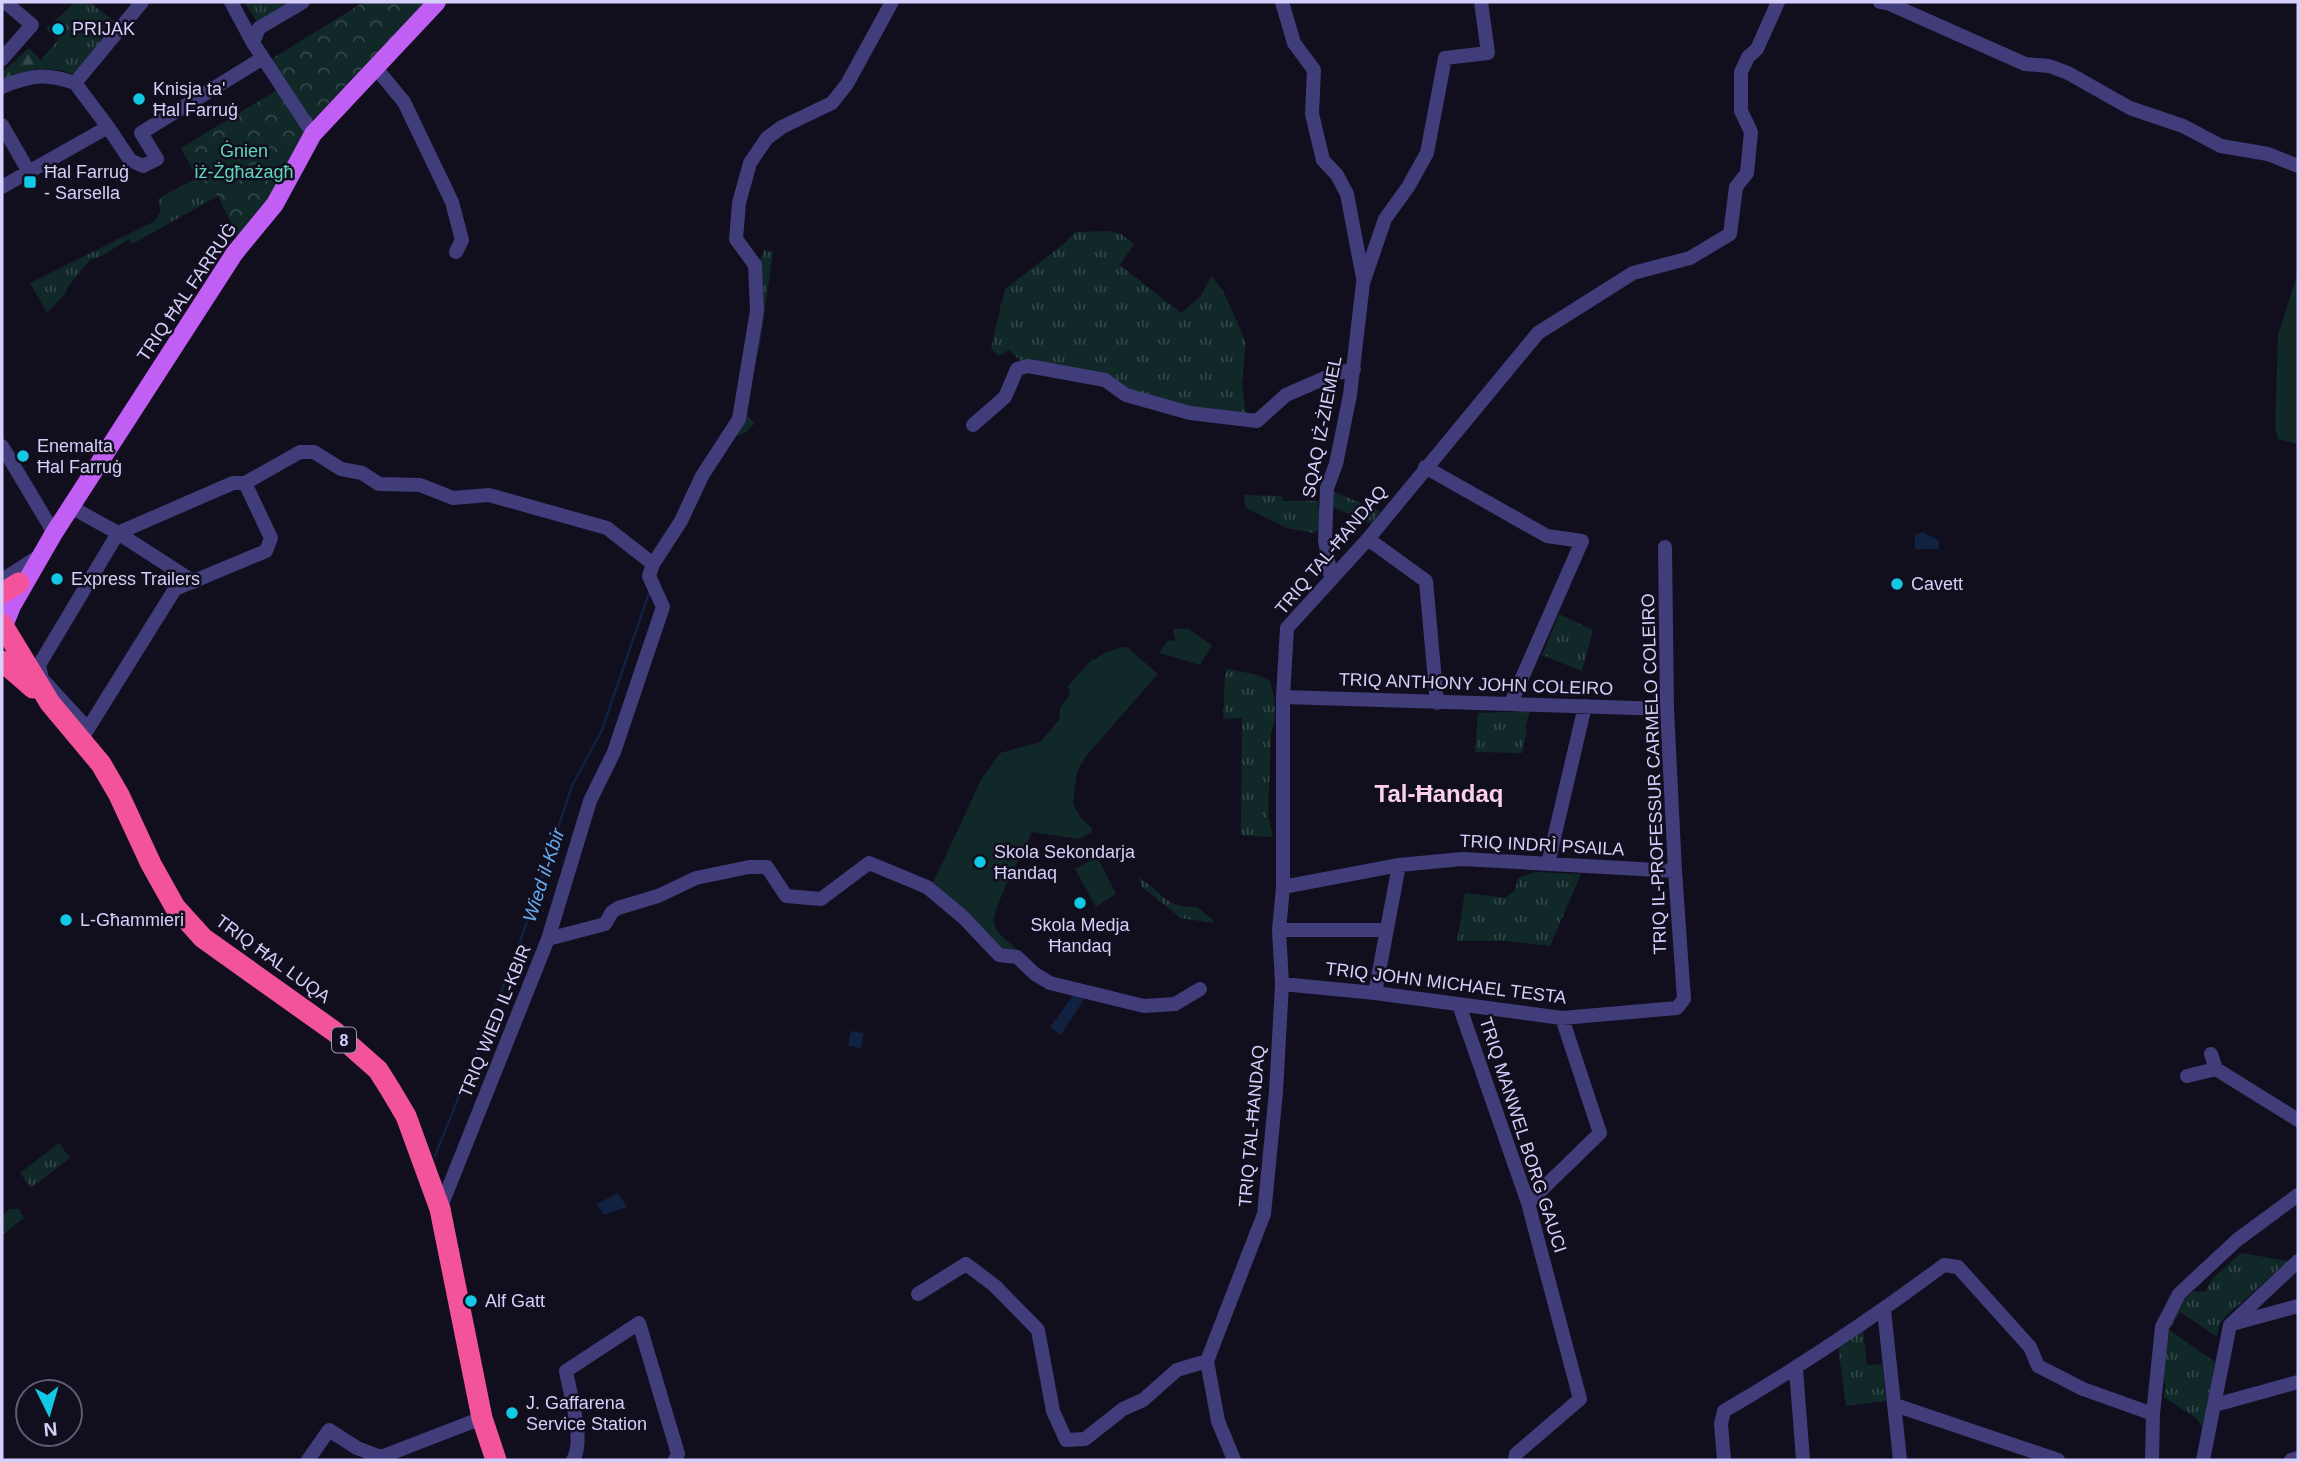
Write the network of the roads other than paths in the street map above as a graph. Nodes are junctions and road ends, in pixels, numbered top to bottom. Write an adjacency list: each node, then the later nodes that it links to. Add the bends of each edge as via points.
1 (5, 2): 13 (street, via 32,25)
2 (142, 2): 15 (street)
3 (230, 2): 11 (street)
4 (303, 2): 11 (street, via 259,28)
5 (437, 2): 14 (main road, TRIQ ĦAL FARRUĠ)
6 (892, 2): 36 (street, via 832,103 782,127 767,138 750,163 739,203 736,239 755,265 757,311 739,419)
7 (1282, 2): 24 (street, via 1294,43 1314,70 1314,126 1323,160 1347,194)
8 (1481, 2): 24 (street, via 1488,52 1445,58 1427,153 1385,219)
9 (1778, 2): 28 (street, TRIQ TAL-ĦANDAQ, via 1741,72 1741,111 1751,131 1747,173 1736,187 1730,234 1690,258 1633,273 1538,332)
10 (1880, 2): 20 (street, via 2025,64 2068,73 2130,108 2183,126 2221,146 2268,154)
11 (253, 43): 12 (street)
12 (263, 58): 18 (street, via 141,133 157,159 143,166 130,160); 19 (street)
13 (2, 59)
14 (375, 67): 19 (main road, TRIQ ĦAL FARRUĠ); 23 (street, via 404,102 452,202 462,240)
15 (75, 83): 16 (street, via 54,76 30,76); 18 (street)
16 (2, 87)
17 (2, 125): 21 (street)
18 (108, 127): 21 (street)
19 (313, 134): 30 (main road, TRIQ ĦAL FARRUĠ, via 275,204 234,254)
20 (2298, 166)
21 (29, 172): 22 (street)
22 (2, 187)
23 (456, 252)
24 (1363, 283): 25 (street, SQAQ IŻ-ŻIEMEL)
25 (1354, 369): 26 (street, via 1286,395 1257,421 1189,413 1126,395 1105,380 1028,366 1017,369 1005,397); 37 (street, SQAQ IŻ-ŻIEMEL, via 1336,464 1326,488 1325,540)
26 (972, 425)
27 (2, 446): 31 (street)
28 (1425, 467): 33 (street, TRIQ TAL-ĦANDAQ); 45 (street, via 1547,536 1582,541)
29 (246, 484): 32 (street, via 233,483); 36 (street, via 300,452 314,452 379,484 420,485 453,498 489,495 607,528); 38 (street, via 271,538 266,551)
30 (71, 507): 31 (main road, TRIQ ĦAL FARRUĠ); 32 (street)
31 (54, 533): 35 (main road, TRIQ ĦAL FARRUĠ)
32 (118, 533): 38 (street); 48 (street, via 39,664 43,679)
33 (1367, 539): 37 (street, TRIQ TAL-ĦANDAQ); 44 (street, via 1426,580)
34 (1665, 547): 47 (street, TRIQ IL-PROFESSUR CARMELO COLEIRO)
35 (41, 555): 39 (main road, TRIQ ĦAL FARRUĠ); 40 (main road, TRIQ ĦAL FARRUĠ, via 12,606)
36 (651, 570): 55 (street, TRIQ WIED IL-KBIR, via 663,607 614,752 590,801)
37 (1331, 579): 42 (street, TRIQ TAL-ĦANDAQ, via 1287,628)
38 (194, 582): 48 (street, via 175,589)
39 (8, 586): 40 (main road, TRIQ ĦAL FARRUĠ)
40 (3, 635): 41 (highway, TRIQ ĦAL LUQA / 8); 43 (highway, TRIQ ĦAL LUQA / 8)
41 (12, 679): 43 (highway, TRIQ ĦAL LUQA / 8)
42 (1283, 697): 44 (street, TRIQ ANTHONY JOHN COLEIRO); 52 (street, TRIQ TAL-ĦANDAQ)
43 (50, 703): 48 (highway, TRIQ ĦAL LUQA / 8)
44 (1437, 703): 45 (street, TRIQ ANTHONY JOHN COLEIRO)
45 (1511, 703): 46 (street, TRIQ ANTHONY JOHN COLEIRO)
46 (1586, 706): 47 (street, TRIQ ANTHONY JOHN COLEIRO); 49 (street)
47 (1667, 709): 51 (street, TRIQ IL-PROFESSUR CARMELO COLEIRO)
48 (84, 734): 68 (highway, TRIQ ĦAL LUQA / 8, via 165,890 190,925 335,1032 378,1070 406,1116)
49 (1548, 864): 50 (street, TRIQ INDRÌ PSAILA, via 1462,859); 51 (street, TRIQ INDRÌ PSAILA)
50 (1399, 865): 52 (street, TRIQ INDRÌ PSAILA); 54 (street)
51 (1675, 871): 59 (street, TRIQ IL-PROFESSUR CARMELO COLEIRO)
52 (1283, 887): 53 (street, TRIQ TAL-ĦANDAQ)
53 (1279, 930): 54 (street); 56 (street, TRIQ TAL-ĦANDAQ)
54 (1387, 930): 58 (street)
55 (548, 939): 57 (street, via 605,924 618,908 696,878 767,867 786,896 821,899 869,863 927,887 999,955 1017,957 1051,983 1144,1006 1175,1004); 68 (street, TRIQ WIED IL-KBIR)
56 (1282, 984): 58 (street, TRIQ JOHN MICHAEL TESTA); 74 (street, TRIQ TAL-ĦANDAQ, via 1264,1214)
57 (1200, 989)
58 (1375, 993): 60 (street, TRIQ JOHN MICHAEL TESTA)
59 (1684, 999): 61 (street, TRIQ JOHN MICHAEL TESTA, via 1677,1008)
60 (1460, 1005): 61 (street, TRIQ JOHN MICHAEL TESTA); 67 (street, TRIQ MANWEL BORG GAUCI)
61 (1562, 1018): 67 (street, via 1601,1133)
62 (2211, 1054): 63 (street)
63 (2216, 1069): 64 (street); 65 (street)
64 (2187, 1076)
65 (2298, 1120)
66 (2298, 1195): 79 (street, via 2237,1240 2179,1294 2162,1327)
67 (1528, 1203): 87 (street, TRIQ MANWEL BORG GAUCI, via 1580,1399 1516,1454)
68 (440, 1209): 80 (highway, TRIQ ĦAL LUQA / 8)
69 (2298, 1261): 73 (street)
70 (918, 1294): 74 (street, via 966,1264 995,1286 1038,1330 1053,1410 1066,1440 1085,1439 1143,1400 1177,1370)
71 (2298, 1306): 73 (street)
72 (1884, 1310): 75 (street); 77 (street); 79 (street, via 1944,1265 1958,1267 2031,1347 2038,1366 2082,1389)
73 (2230, 1325): 78 (street)
74 (1207, 1361): 86 (street, via 1218,1421)
75 (1796, 1370): 88 (street, via 1724,1411); 89 (street)
76 (2298, 1382): 78 (street)
77 (1895, 1405): 90 (street); 91 (street)
78 (2215, 1405): 93 (street)
79 (2153, 1413): 92 (street)
80 (482, 1418): 82 (street, via 382,1457 329,1430); 83 (highway, TRIQ ĦAL LUQA / 8)
81 (2298, 1458): 94 (street)
82 (308, 1460)
83 (496, 1460)
84 (573, 1460): 85 (street, via 576,1428 566,1371 639,1324 678,1454)
85 (675, 1460)
86 (1234, 1460)
87 (1516, 1460)
88 (1724, 1460)
89 (1803, 1460)
90 (1900, 1460)
91 (2058, 1460)
92 (2152, 1460)
93 (2203, 1460)
94 (2291, 1460)

